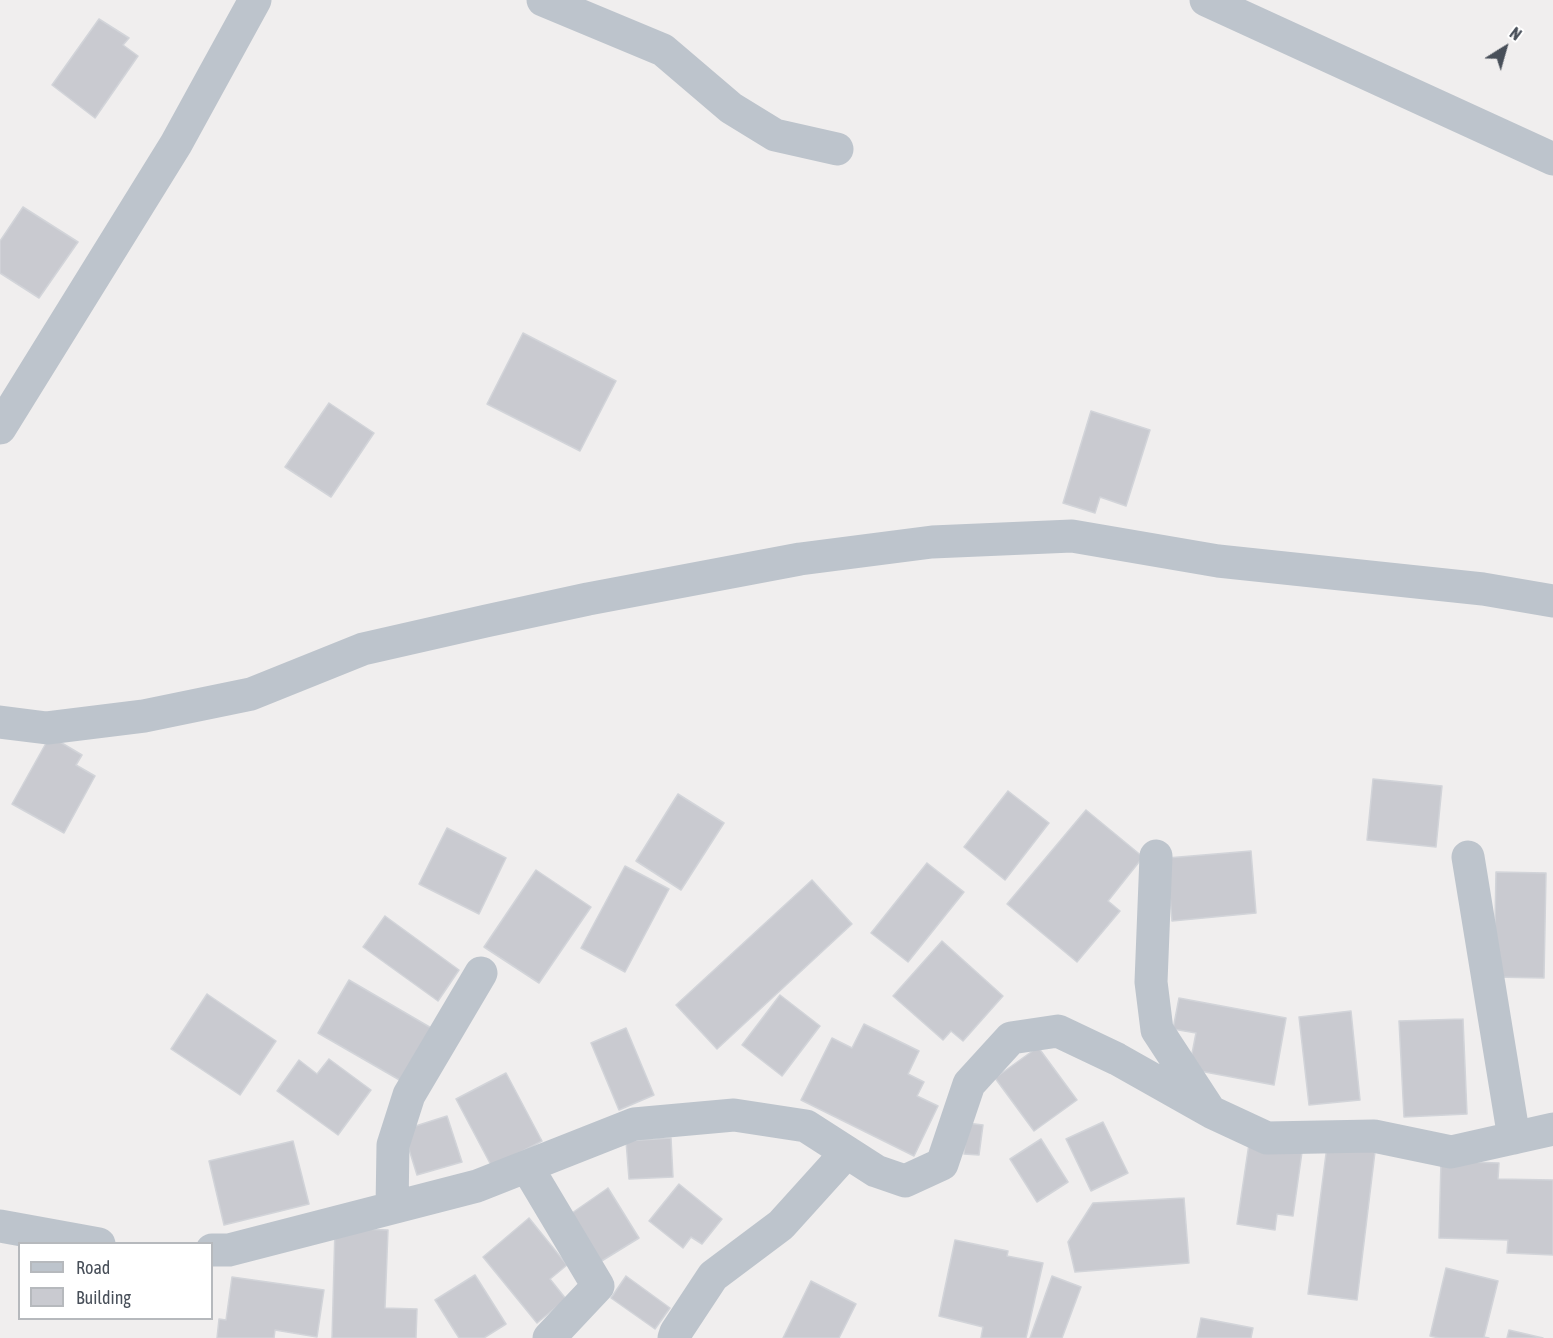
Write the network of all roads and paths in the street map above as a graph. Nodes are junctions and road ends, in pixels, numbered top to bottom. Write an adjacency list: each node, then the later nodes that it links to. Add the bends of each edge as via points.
1 (255, 0): 6 (street, via 176,144)
2 (543, 0): 4 (street, via 663,50 731,108 775,135)
3 (1206, 0): 5 (street)
4 (837, 149)
5 (1553, 159)
6 (0, 428)
7 (1553, 601): 8 (street, via 1218,561 1072,536 932,542 800,559 486,621 363,649 251,694 144,716 47,728)
8 (0, 722)
9 (1156, 856): 12 (street, via 1151,981 1157,1030)
10 (1468, 857): 14 (street)
11 (481, 973): 17 (street, via 409,1095 393,1145)
12 (1211, 1112): 14 (street, via 1267,1138 1374,1136 1451,1152); 15 (street, via 1058,1031 1011,1038 969,1084 942,1164 905,1181 876,1171)
13 (1553, 1129): 14 (street)
14 (1514, 1138)
15 (847, 1152): 16 (street, via 806,1126 734,1115 634,1124); 22 (street, via 781,1226 713,1276)
16 (527, 1167): 17 (street, via 477,1186); 21 (street, via 598,1286)
17 (392, 1208): 20 (street, via 229,1250)
18 (0, 1226): 19 (street)
19 (88, 1242)
20 (213, 1250)
21 (549, 1338)
22 (674, 1338)

